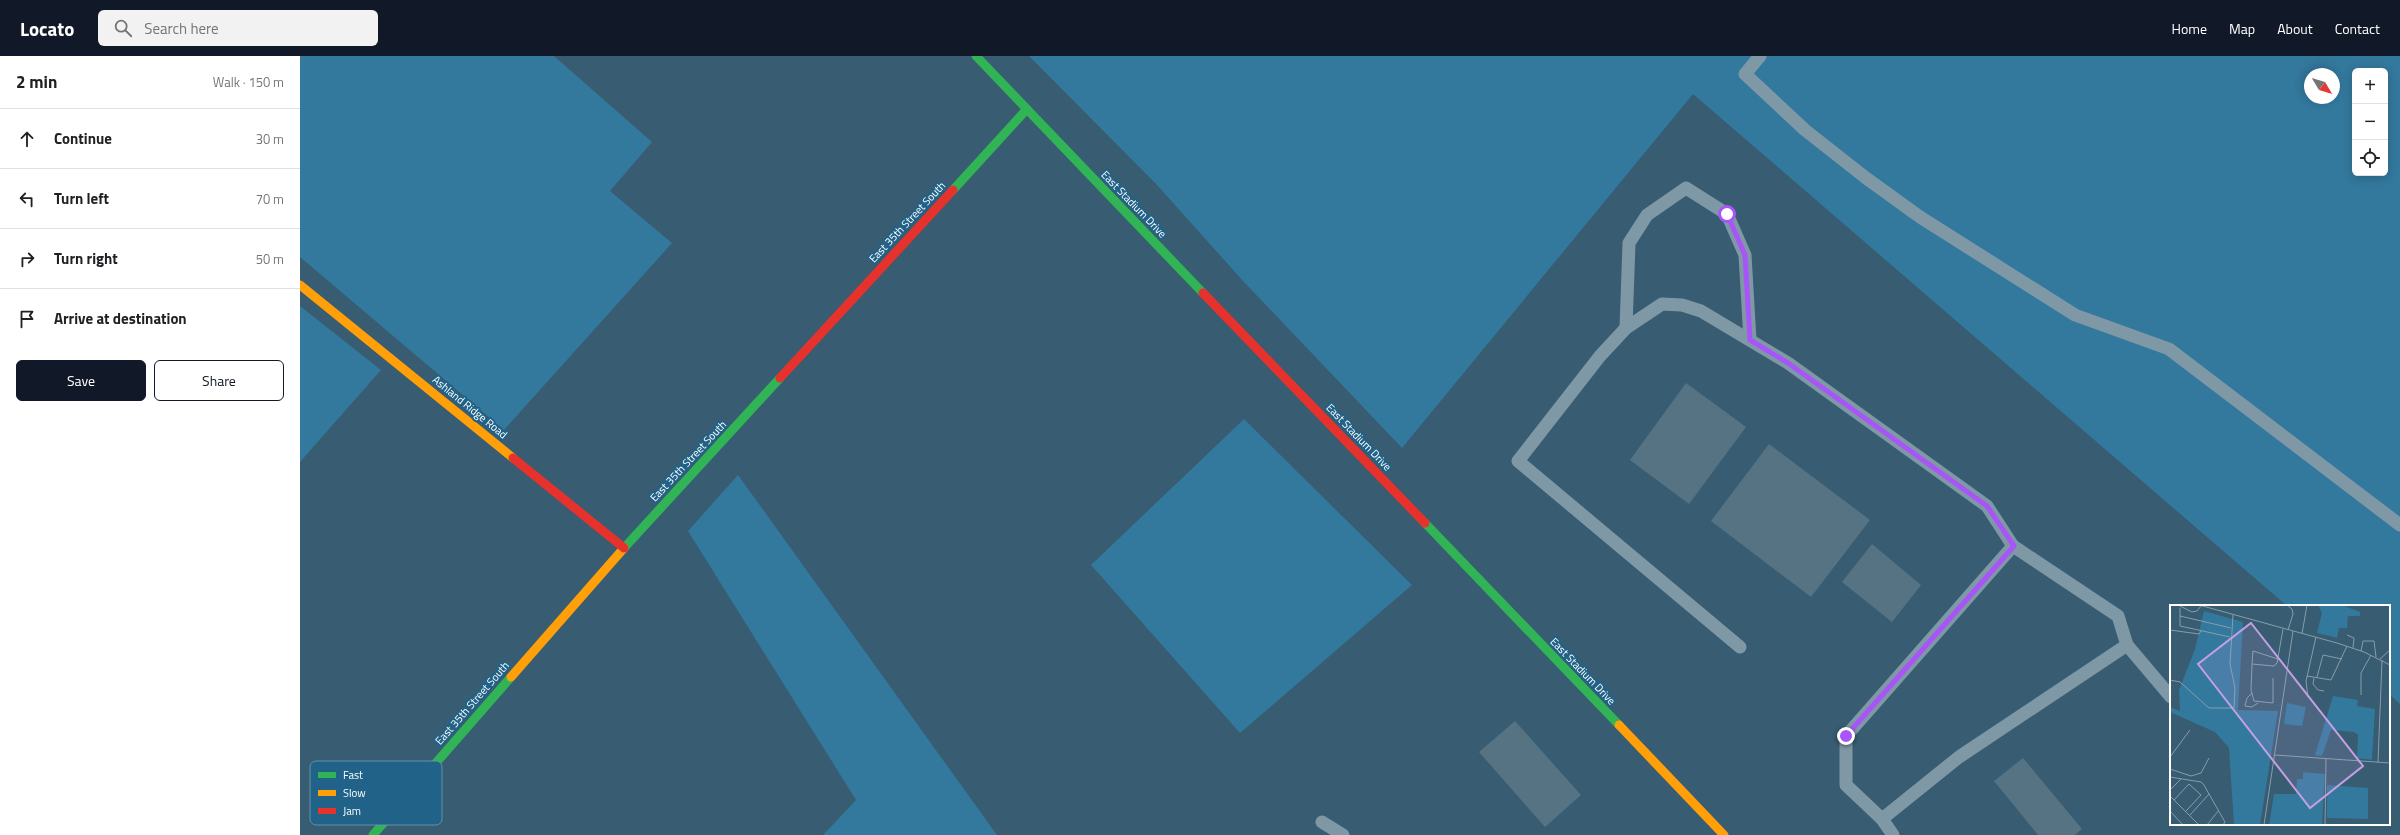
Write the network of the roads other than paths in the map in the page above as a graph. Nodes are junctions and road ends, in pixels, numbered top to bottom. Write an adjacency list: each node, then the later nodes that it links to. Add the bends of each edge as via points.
1 (976, 56): 3 (street, East Stadium Drive)
2 (1760, 56): 7 (lane, via 1745,74 1805,130 1866,178 1920,217 2075,315 2169,350)
3 (1027, 109): 9 (street, East 35th Street South); 19 (street, East Stadium Drive)
4 (300, 285): 9 (street, Ashland Ridge Road)
5 (1626, 328): 6 (lane, via 1662,304 1682,305 1701,311); 6 (lane, via 1629,243 1647,215 1686,188 1727,214 1745,255); 11 (lane, via 1600,356 1518,461)
6 (1750, 340): 8 (lane, via 1788,363 1987,506)
7 (2400, 525)
8 (2014, 546): 10 (lane, via 2118,616); 14 (lane, via 1846,736 1846,785)
9 (624, 548): 13 (street, East 35th Street South)
10 (2127, 645): 12 (lane); 14 (lane, via 1959,757)
11 (1740, 647)
12 (2170, 696)
13 (438, 761)
14 (1882, 819): 20 (lane)
15 (1322, 822): 18 (lane)
16 (382, 825): 17 (street, East 35th Street South)
17 (373, 835)
18 (1343, 835)
19 (1724, 835)
20 (1893, 835)

